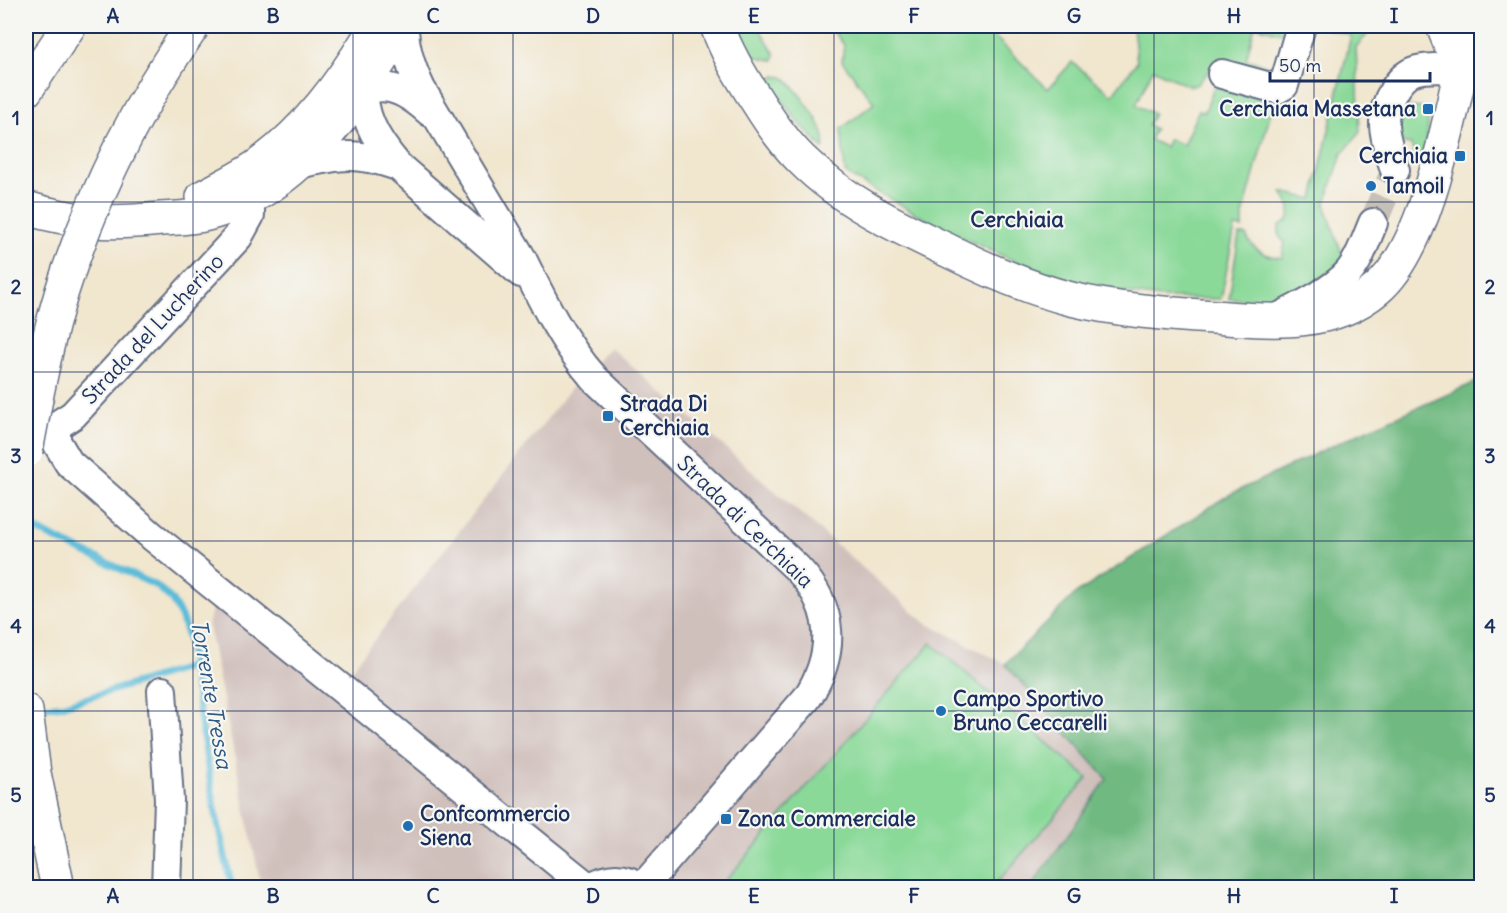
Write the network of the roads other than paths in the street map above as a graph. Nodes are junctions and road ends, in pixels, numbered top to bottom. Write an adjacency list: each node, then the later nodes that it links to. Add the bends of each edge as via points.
1 (69, 26): 11 (main road)
2 (193, 26): 25 (main road, bridge, via 154,84 92,208 48,343)
3 (403, 26): 12 (main road); 13 (street, Strada di Cerchiaia, via 413,72)
4 (717, 26): 22 (main road, via 747,86 797,156 839,191 922,238 1011,280 1073,300 1148,311)
5 (1301, 26): 10 (street, via 1284,85 1277,89)
6 (1443, 26): 9 (main road)
7 (1471, 26): 9 (main road)
8 (375, 29): 12 (street, Strada di Cerchiaia); 14 (main road, via 314,115)
9 (1471, 59): 17 (street, via 1413,71 1396,86 1387,102 1383,122); 22 (main road, via 1431,188 1410,244 1392,273 1365,298 1339,311 1302,320)
10 (1222, 74)
11 (26, 90)
12 (363, 90): 13 (street, Strada di Cerchiaia, via 384,86 406,92); 14 (street, via 336,108 289,155); 15 (main road); 16 (street, Strada di Cerchiaia, via 366,116)
13 (438, 119): 21 (street, Strada di Cerchiaia)
14 (262, 164): 18 (main road)
15 (299, 164): 16 (street, Strada di Cerchiaia, via 347,154); 18 (main road)
16 (398, 166): 21 (street, Strada di Cerchiaia)
17 (1395, 170)
18 (235, 193): 19 (main road, via 204,215 126,223 91,222); 24 (street, Strada del Lucherino, via 250,215 238,237 73,415)
19 (26, 208)
20 (1373, 223): 22 (street, via 1348,273)
21 (534, 285): 31 (street, Strada di Cerchiaia, via 572,350 595,379 797,568 816,590 826,620 823,667 807,698)
22 (1275, 320)
23 (26, 424): 24 (street)
24 (56, 426): 30 (street, via 56,441 69,463 181,561)
25 (26, 451)
26 (162, 691): 29 (street, via 169,800)
27 (26, 711): 28 (main road, via 34,773)
28 (58, 888)
29 (166, 888)
30 (589, 888): 31 (street, Strada di Cerchiaia, via 610,879 622,879)
31 (642, 888)

